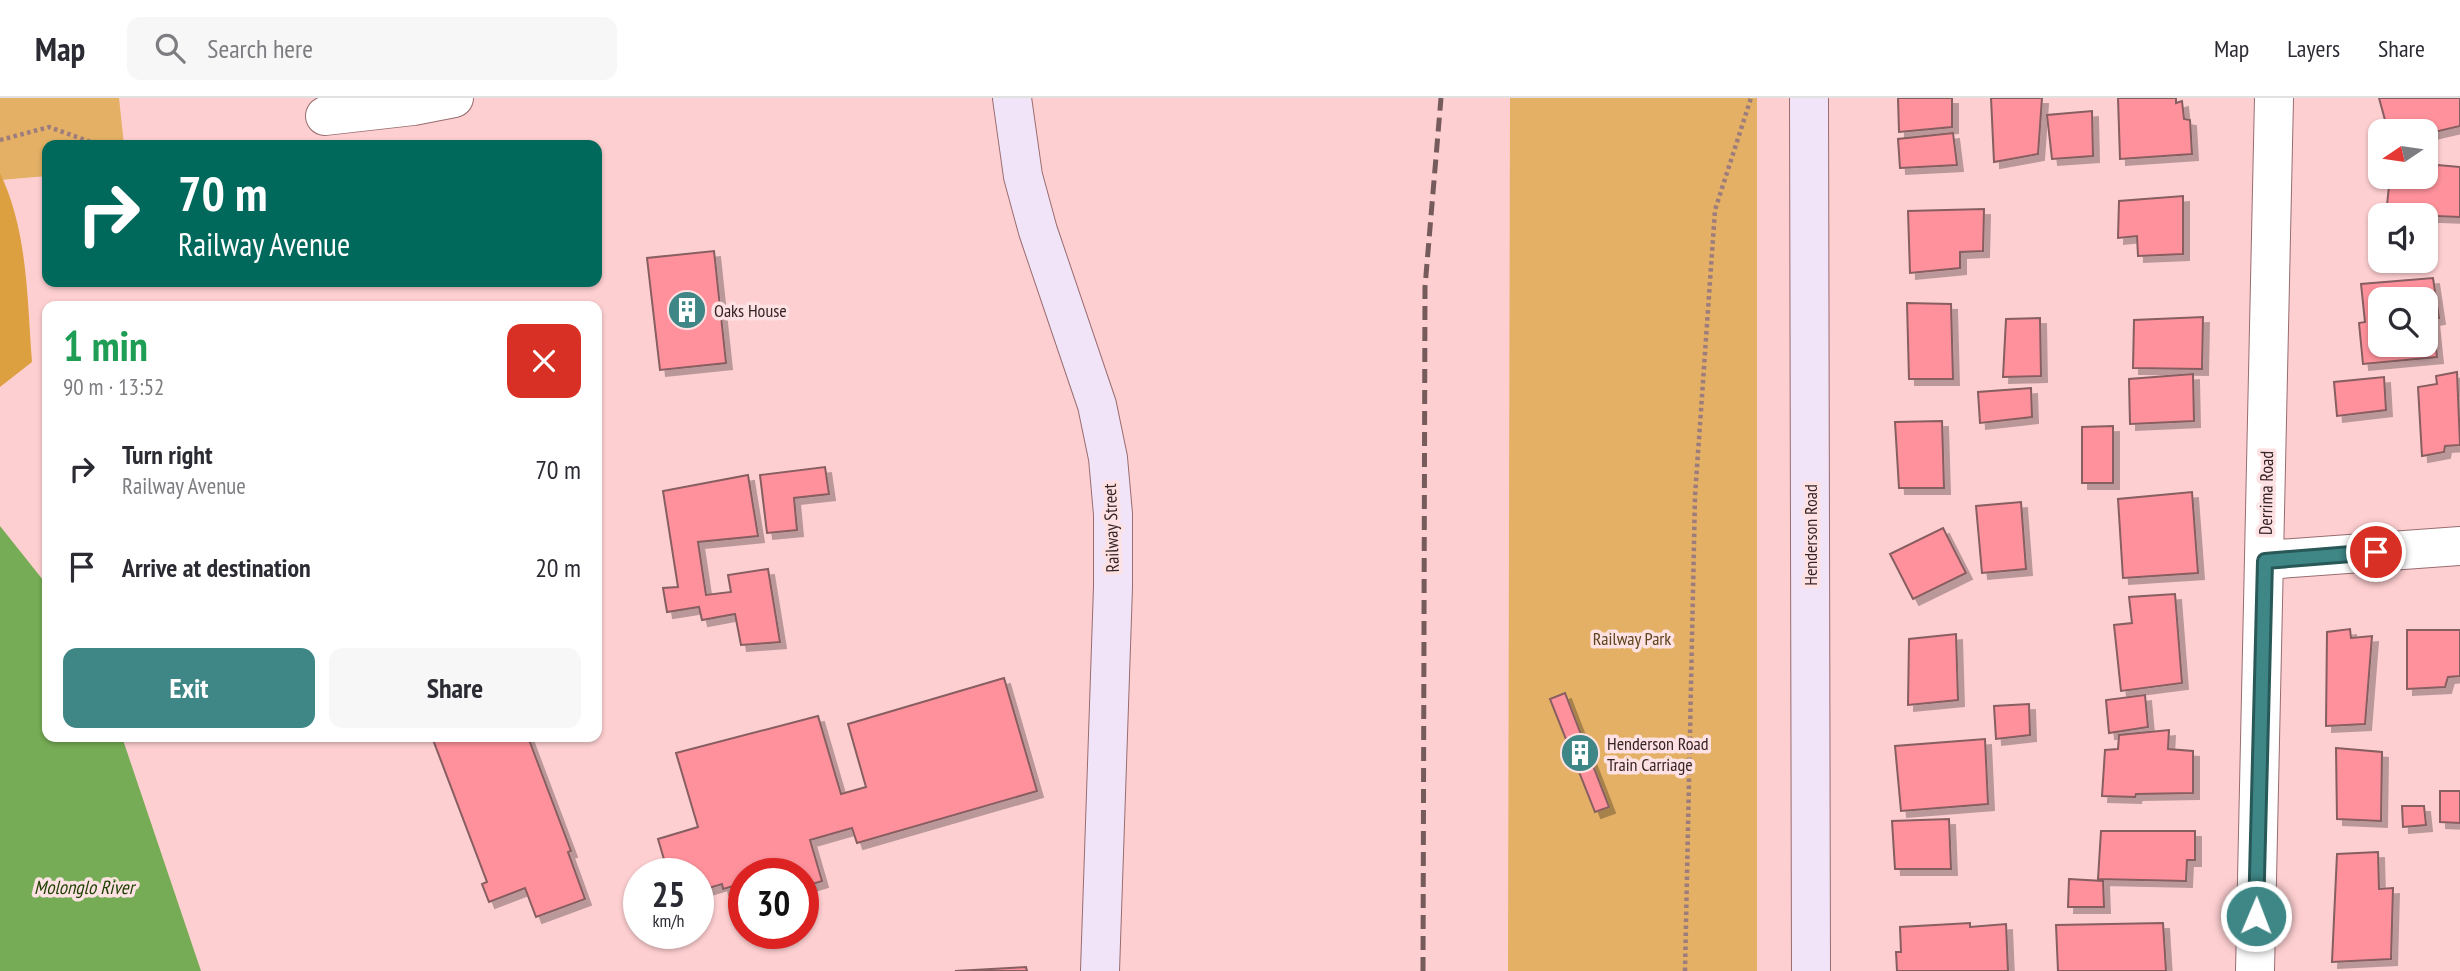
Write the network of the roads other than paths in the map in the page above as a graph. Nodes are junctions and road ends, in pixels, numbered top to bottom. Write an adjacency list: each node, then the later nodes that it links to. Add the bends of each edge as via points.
1 (454, 98): 5 (street)
2 (1012, 98): 8 (street, Railway Street, via 1023,176 1097,405 1108,458 1113,587)
3 (1808, 98): 9 (street, Henderson Road)
4 (2274, 98): 7 (street, Derrima Road)
5 (315, 131)
6 (2460, 546): 7 (street)
7 (2265, 561): 10 (street, Derrima Road)
8 (1100, 971)
9 (1811, 971)
10 (2255, 971)

